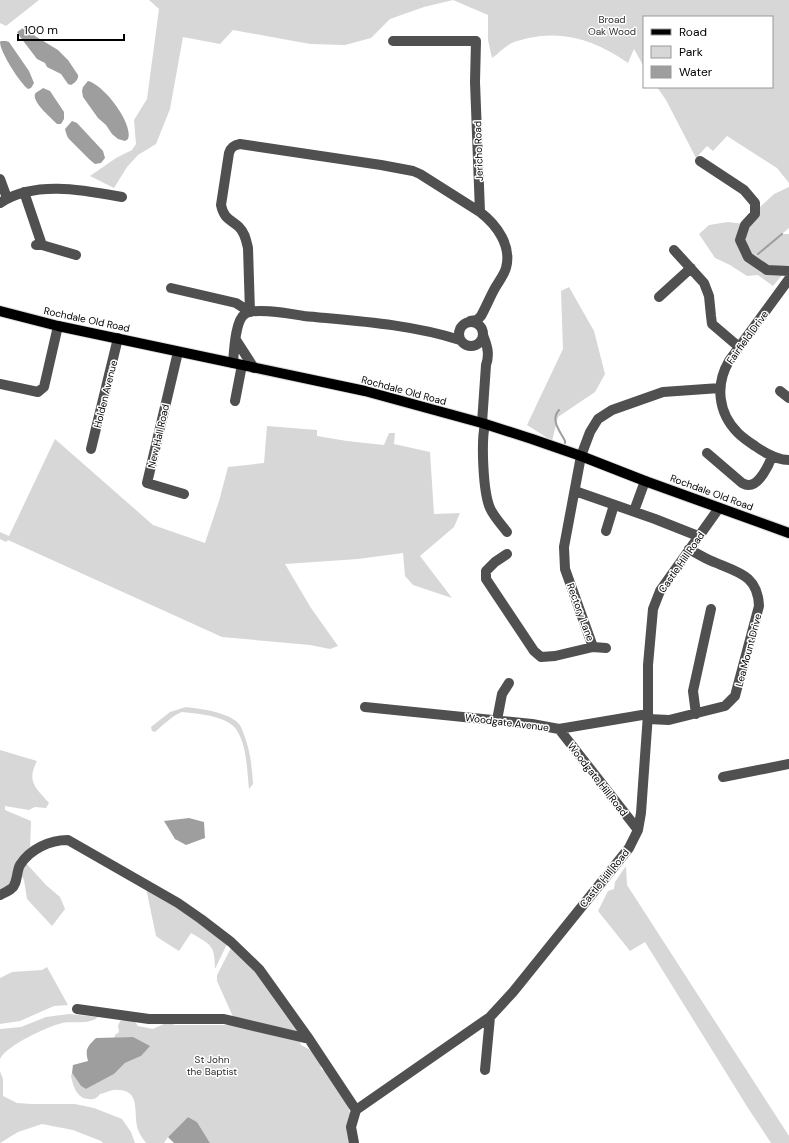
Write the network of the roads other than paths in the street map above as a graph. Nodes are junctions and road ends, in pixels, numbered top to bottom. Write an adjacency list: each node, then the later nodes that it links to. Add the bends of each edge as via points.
1 (393, 41): 7 (street, Jericho Road, via 476,41)
2 (700, 160): 11 (street, via 744,190 755,203 755,214 745,225 740,240 748,258 767,270)
3 (0, 179): 6 (street)
4 (24, 192): 5 (street, via 55,188 88,190); 6 (street); 9 (street, via 39,245)
5 (122, 197)
6 (4, 200)
7 (480, 212): 15 (street, via 500,232 507,251 506,268); 17 (street, via 413,171 382,164 236,145 230,148 221,205 224,220 240,228 246,240)
8 (674, 250): 10 (street)
9 (76, 255)
10 (691, 268): 14 (street); 25 (street, via 704,283 709,296 712,324)
11 (789, 272)
12 (789, 279): 25 (street, Fairfield Drive)
13 (171, 288): 17 (street, via 236,304)
14 (659, 297)
15 (491, 298): 18 (street, via 481,316); 20 (street)
16 (0, 311): 19 (main road, Rochdale Old Road)
17 (250, 312): 22 (street, via 243,315 240,320); 23 (street, via 274,312 382,324)
18 (470, 322): 20 (street, via 478,324); 23 (street, via 466,322 460,328)
19 (58, 326): 21 (main road, Rochdale Old Road); 30 (street, via 44,387 38,392)
20 (483, 333): 24 (street, via 479,343); 28 (street, via 488,353)
21 (118, 338): 26 (main road, Rochdale Old Road); 34 (street, Holden Avenue)
22 (236, 340): 27 (street); 29 (street)
23 (460, 340): 24 (street)
24 (471, 346): 28 (street, via 482,354)
25 (739, 347): 31 (street, Fairfield Drive, via 724,370)
26 (178, 352): 27 (main road, Rochdale Old Road); 41 (street, New Hall Road, via 147,483)
27 (237, 364): 29 (main road, Rochdale Old Road); 32 (street)
28 (486, 365): 33 (street)
29 (254, 368): 33 (main road, Rochdale Old Road, via 366,391)
30 (0, 384)
31 (720, 388): 36 (street, Rectory Lane, via 663,392 612,410 598,419); 37 (street, Fairfield Drive, via 722,408 732,426 749,442)
32 (235, 401)
33 (484, 424): 36 (main road, Rochdale Old Road); 46 (street, via 485,490 490,509)
34 (91, 449)
35 (707, 452): 37 (street, via 742,483 749,485 757,483)
36 (581, 456): 39 (main road, Rochdale Old Road); 40 (street, Rectory Lane)
37 (772, 456): 38 (street, Fairfield Drive)
38 (789, 460)
39 (645, 481): 43 (main road, Rochdale Old Road); 44 (street)
40 (575, 491): 42 (street); 52 (street, Rectory Lane, via 564,547 565,569)
41 (184, 494)
42 (614, 505): 44 (street); 45 (street, via 612,522)
43 (719, 508): 47 (main road, Rochdale Old Road); 48 (street, Castle Hill Road)
44 (634, 511): 48 (street)
45 (606, 531)
46 (507, 532)
47 (789, 533)
48 (698, 536): 49 (street, Castle Hill Road)
49 (690, 549): 56 (street, Lea Mount Drive, via 708,560 745,575 757,592 760,606 735,696 725,706); 57 (street, Castle Hill Road, via 660,592 653,609 648,665)
50 (507, 554): 52 (street, Rectory Lane, via 486,571 486,579 534,651 541,657)
51 (711, 610): 56 (street, via 693,691)
52 (593, 647): 53 (street)
53 (606, 648)
54 (509, 683): 58 (street, via 502,694)
55 (365, 707): 58 (street, Woodgate Avenue)
56 (696, 714): 57 (street, Lea Mount Drive, via 669,720)
57 (648, 717): 59 (street, Woodgate Avenue); 62 (street, Castle Hill Road)
58 (497, 720): 59 (street, Woodgate Avenue)
59 (559, 729): 62 (street, Woodgate Hill Road)
60 (789, 764): 61 (street)
61 (723, 777)
62 (638, 830): 65 (street, Castle Hill Road, via 629,848)
63 (0, 895): 66 (street, via 12,888 19,866 30,853 44,845 72,841 178,903 232,942 259,969)
64 (77, 1009): 66 (street, via 150,1019 224,1019)
65 (490, 1017): 67 (street); 68 (street, Castle Hill Road)
66 (309, 1038): 68 (street)
67 (485, 1070)
68 (356, 1110): 69 (street, via 351,1127)
69 (354, 1143)

